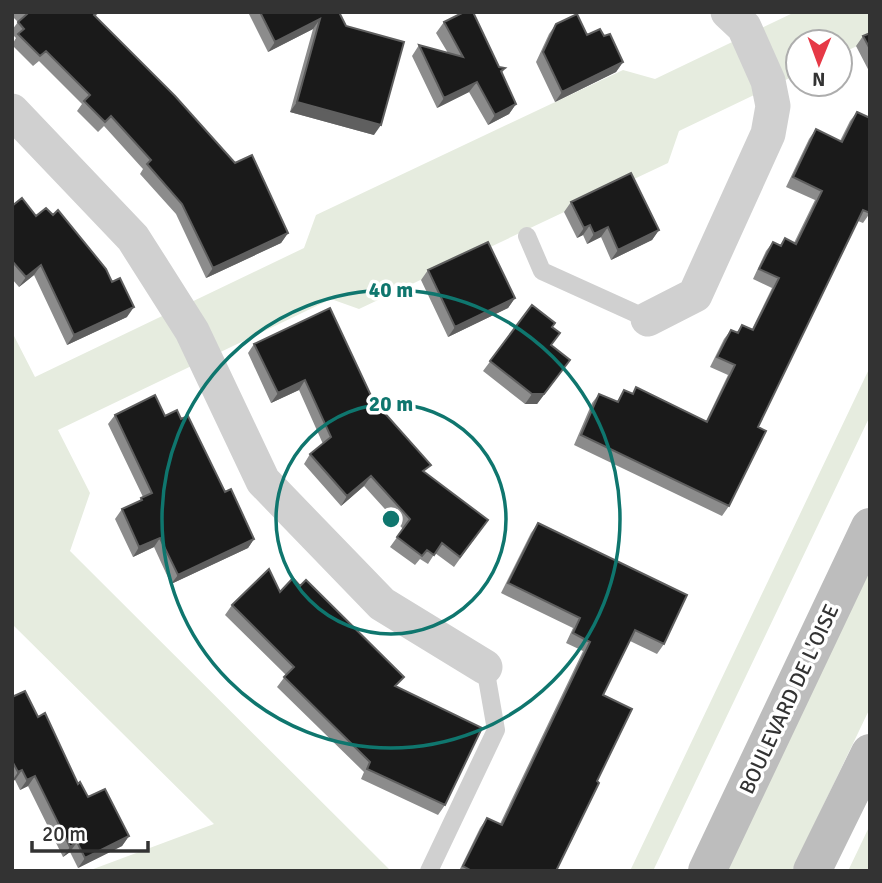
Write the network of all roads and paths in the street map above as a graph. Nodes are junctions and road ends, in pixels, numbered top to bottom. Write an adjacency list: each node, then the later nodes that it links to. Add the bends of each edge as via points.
1 (728, 12): 4 (street, via 744,26 768,81 773,106 768,134 695,295)
2 (12, 111): 6 (street, via 133,238 192,331 263,481 383,604)
3 (527, 236): 4 (lane, via 542,271)
4 (648, 319)
5 (870, 527): 9 (main road, BOULEVARD DE L'OISE)
6 (485, 667): 8 (lane, via 496,730)
7 (870, 753): 10 (main road)
8 (429, 871)
9 (707, 871)
10 (812, 871)

